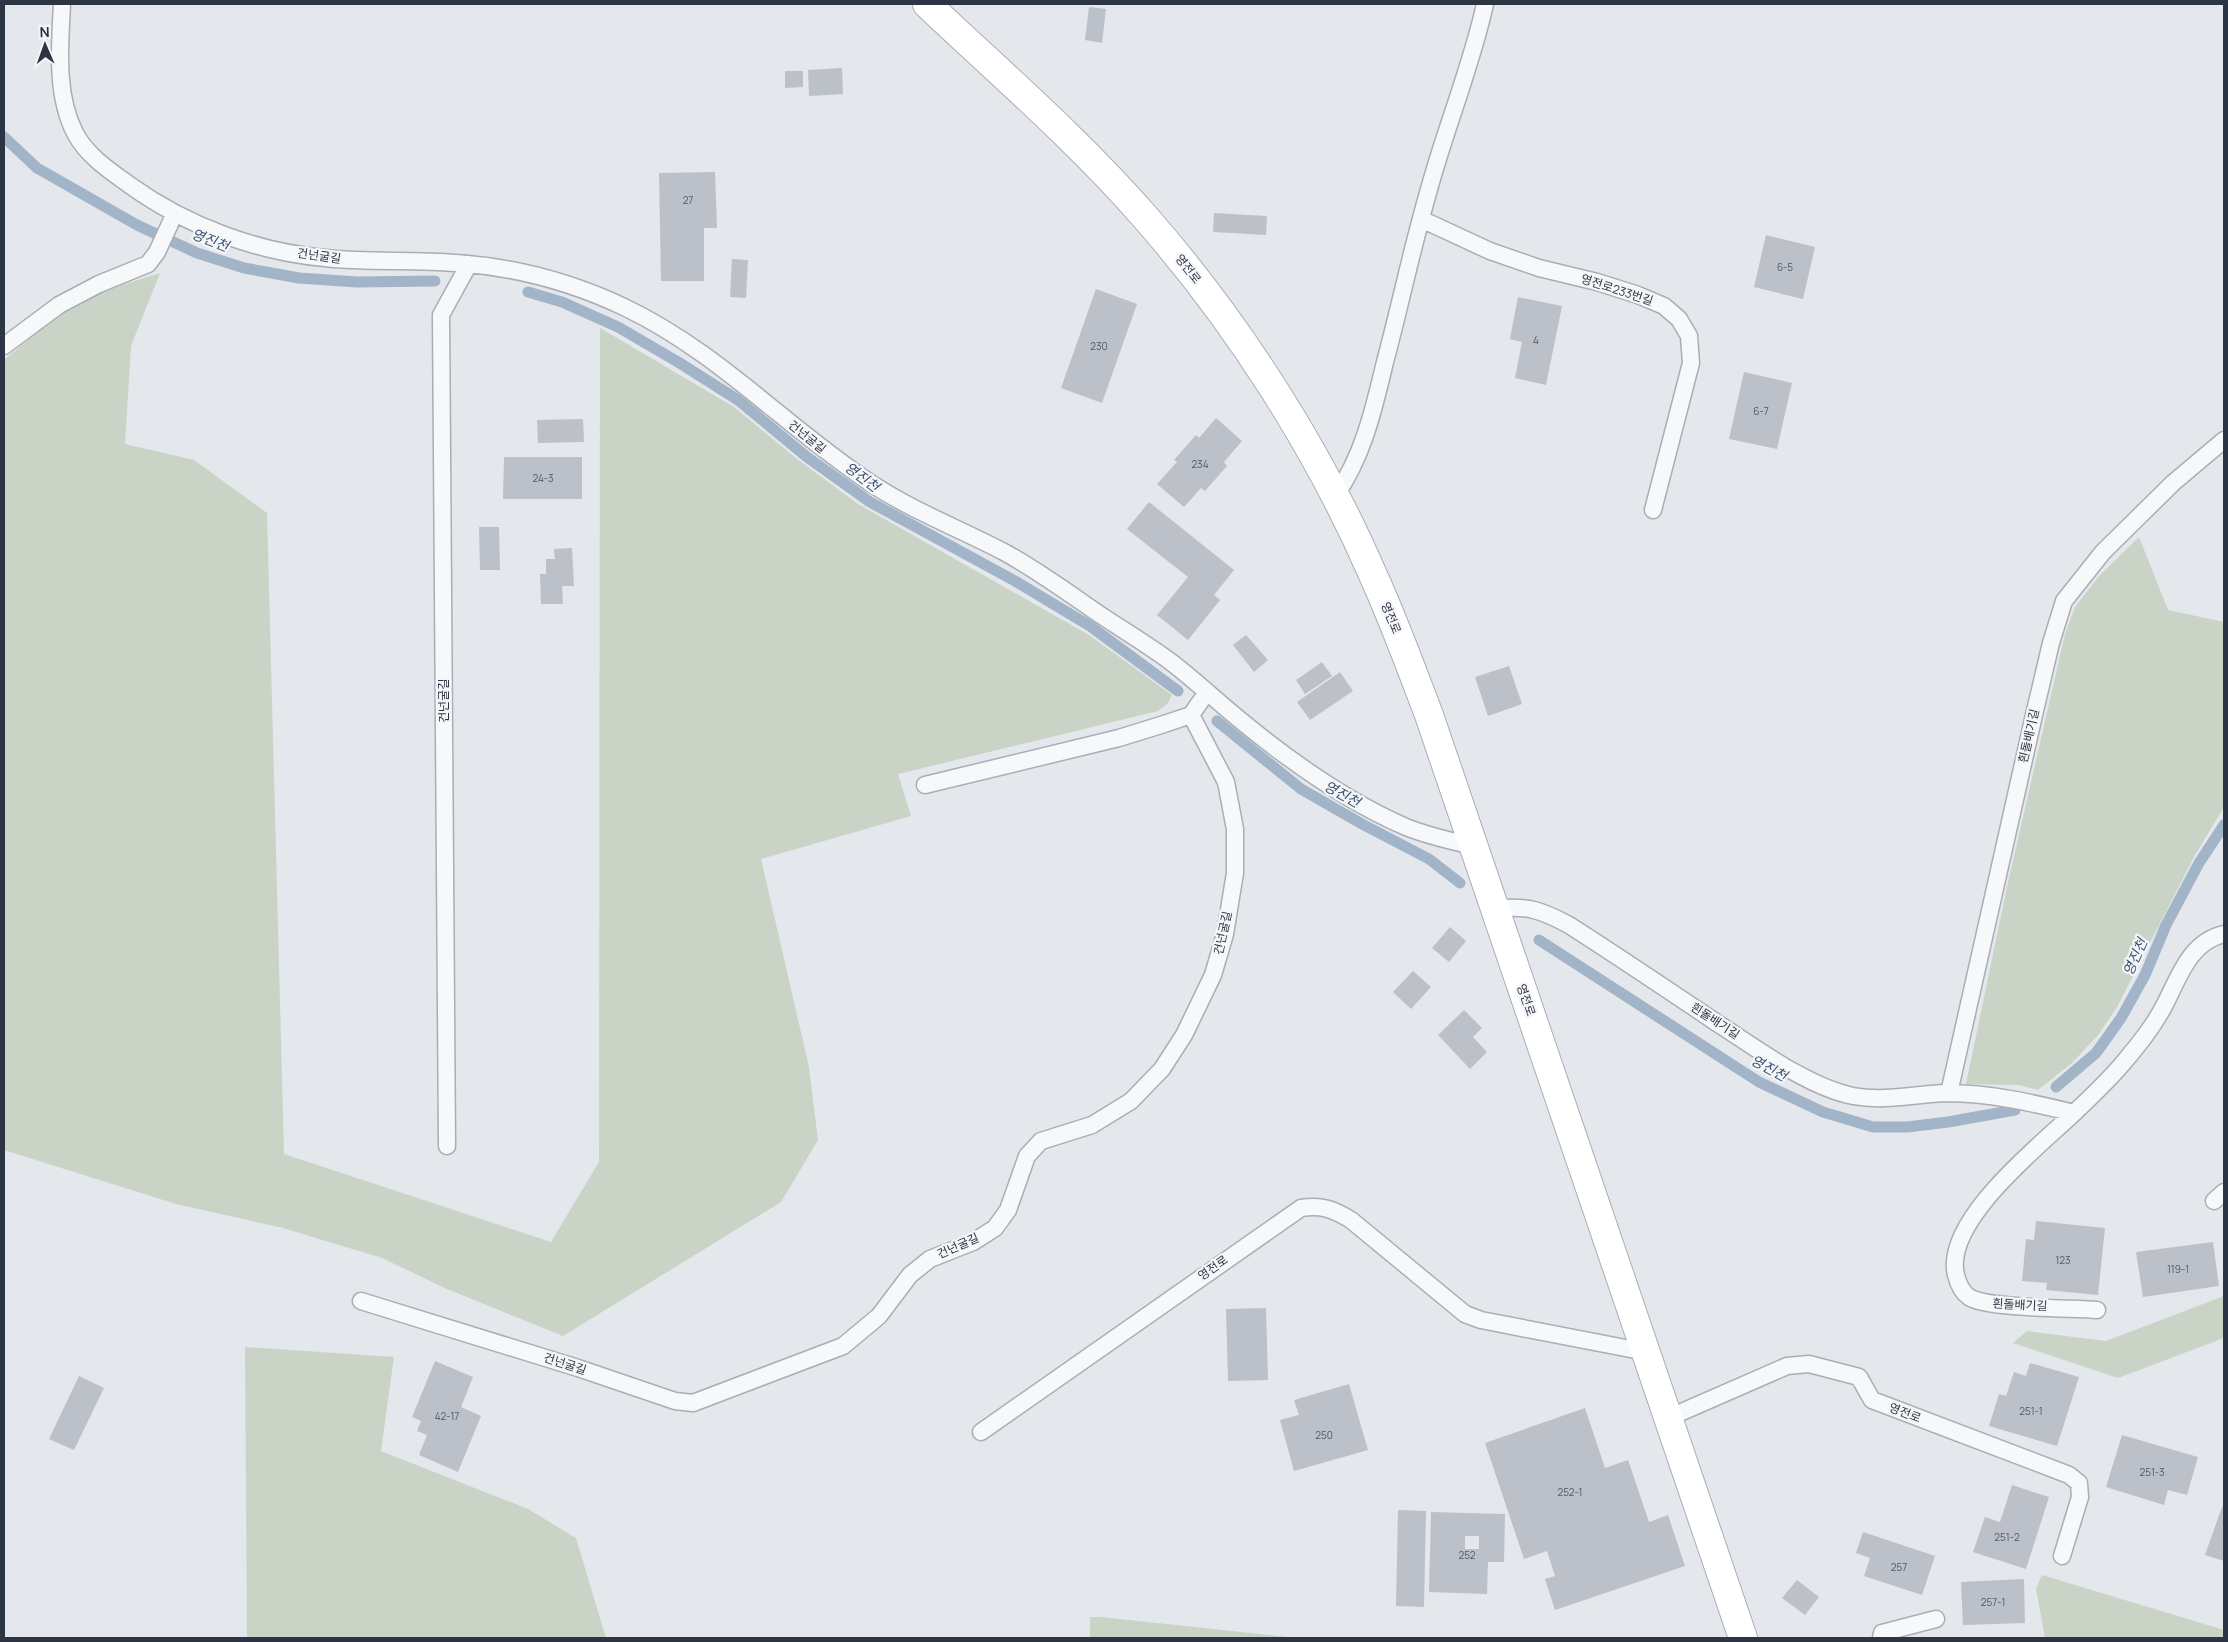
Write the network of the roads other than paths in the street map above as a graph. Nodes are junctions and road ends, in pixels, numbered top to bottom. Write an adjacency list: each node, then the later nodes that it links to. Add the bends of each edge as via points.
1 (62, 4): 5 (lane, 건넌굴길, via 62,82 74,131 88,152 107,170)
2 (927, 4): 9 (street, 영전로, via 1103,171 1182,261 1264,376)
3 (1485, 4): 4 (lane)
4 (1421, 218): 9 (lane, via 1360,450 1347,480); 10 (lane, 영전로233번길, via 1490,251 1638,295 1664,306 1679,319 1689,336 1691,363)
5 (172, 219): 6 (lane, 건넌굴길, via 234,239 322,258); 7 (lane, via 148,264 59,305)
6 (469, 264): 11 (lane, 건넌굴길, via 503,268 576,286 658,324 736,378 834,459 884,492 1038,571 1170,661); 19 (lane, 건넌굴길, via 441,315)
7 (4, 346)
8 (2224, 440): 17 (lane, 흰돌배기길, via 2103,552 2064,601 2034,715)
9 (1335, 496): 14 (street, 영전로, via 1373,574 1404,651)
10 (1653, 510)
11 (1207, 692): 12 (lane); 14 (lane, 건넌굴길, via 1292,761 1343,793 1407,828)
12 (1191, 715): 13 (lane, via 1118,738); 20 (lane, 건넌굴길, via 1226,782 1234,829 1235,873 1225,934 1213,975 1184,1035 1162,1069 1131,1101 1092,1124 1041,1141 1027,1156 1008,1210 995,1228 973,1242 930,1259 910,1274 878,1316 844,1346 692,1403 675,1401)
13 (925, 785)
14 (1473, 846): 15 (street, 영전로)
15 (1495, 909): 17 (lane, 흰돌배기길, via 1529,907 1545,912 1762,1052 1821,1085 1853,1096 1878,1098); 22 (street, 영전로)
16 (2224, 934): 18 (lane, 흰돌배기길, via 2200,946 2186,961 2145,1037 2114,1074)
17 (1949, 1093): 18 (lane, 흰돌배기길, via 2029,1102)
18 (2074, 1113): 21 (lane, 흰돌배기길, via 2007,1177 1976,1212 1959,1240 1953,1263 1958,1285 1969,1297 1988,1304)
19 (447, 1146)
20 (362, 1300)
21 (2097, 1310)
22 (1646, 1352): 23 (street, 영전로); 24 (lane, 영전로, via 1481,1320 1465,1314 1350,1220 1334,1210 1318,1206 1301,1208)
23 (1668, 1418): 25 (lane, 영전로, via 1787,1366 1809,1364 1859,1377 1872,1400 2069,1475 2079,1483 2080,1497); 27 (street, 영전로)
24 (981, 1432)
25 (2062, 1556)
26 (1936, 1619): 28 (lane, via 1890,1629 1882,1633)
27 (1743, 1638)
28 (1881, 1638)

